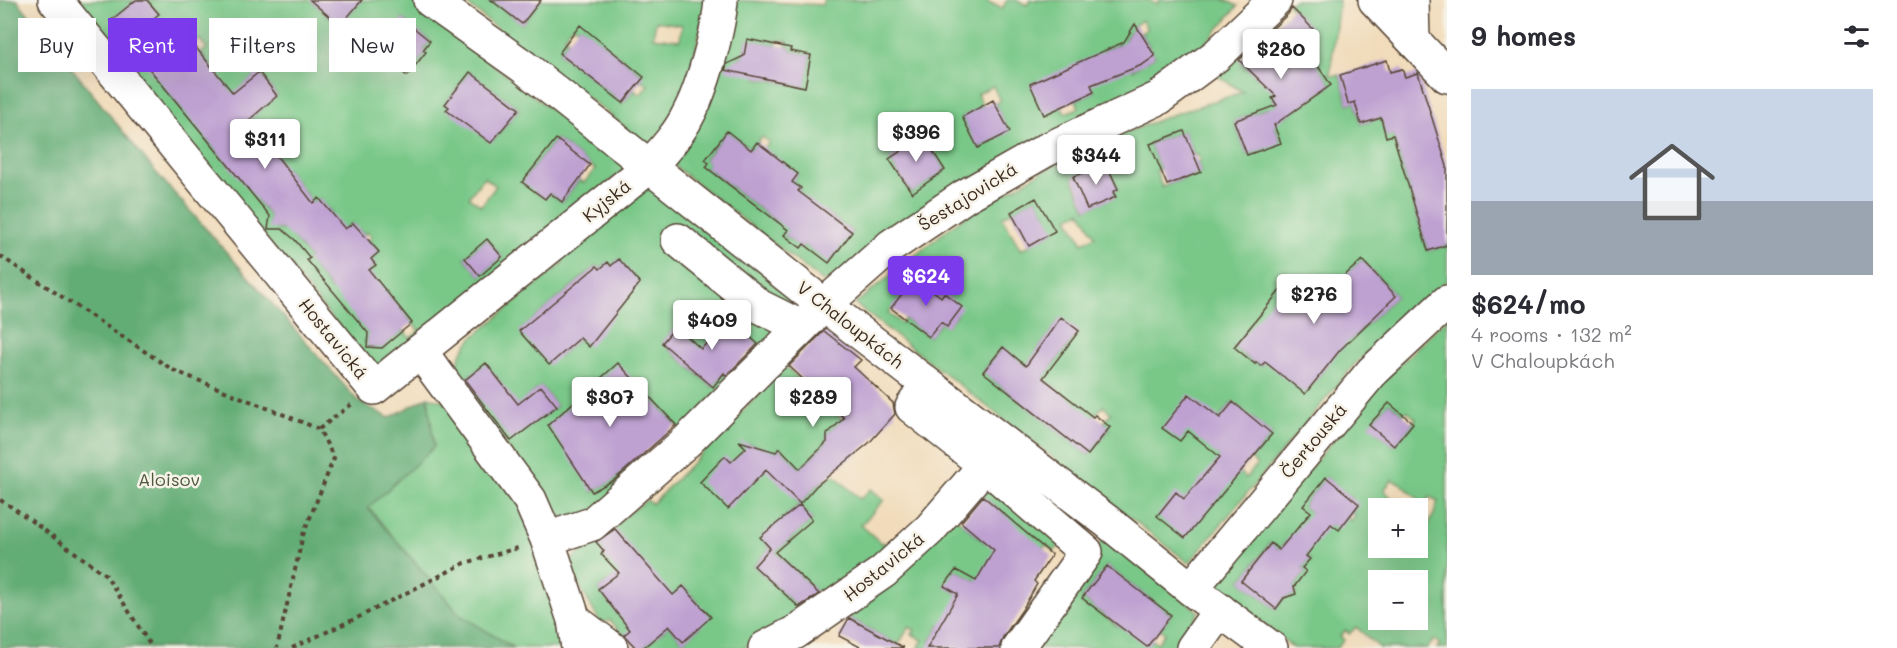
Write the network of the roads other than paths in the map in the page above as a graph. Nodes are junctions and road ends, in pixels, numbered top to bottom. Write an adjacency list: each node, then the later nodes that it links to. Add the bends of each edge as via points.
1 (56, 0): 13 (street, Hostavická, via 374,388)
2 (430, 0): 9 (street, V Chaloupkách, via 524,67)
3 (721, 0): 9 (street, Kyjská, via 703,76 688,115)
4 (1275, 0): 12 (street, Šestajovická, via 1217,55 1159,98 1046,150 965,196 891,246)
5 (1375, 0): 7 (street)
6 (1412, 0): 7 (street)
7 (1413, 40): 8 (street)
8 (1447, 76)
9 (649, 167): 12 (street, V Chaloupkách); 13 (street, Kyjská)
10 (678, 240): 12 (street, via 759,306)
11 (1447, 302): 17 (street, Čertouská, via 1372,372)
12 (813, 316): 14 (street, V Chaloupkách); 16 (street, Šestajovická, via 687,441 592,524)
13 (420, 351): 16 (street, via 530,500)
14 (927, 385): 15 (street, via 912,407); 17 (street, V Chaloupkách)
15 (985, 465): 21 (street, Hostavická, via 930,529 883,572 796,632); 22 (street, via 1086,552)
16 (547, 539): 19 (street)
17 (1191, 590): 18 (street, V Chaloupkách)
18 (1220, 610): 23 (street); 24 (street, V Chaloupkách)
19 (576, 634): 20 (street)
20 (611, 648)
21 (765, 648)
22 (1018, 648)
23 (1193, 648)
24 (1271, 648)

